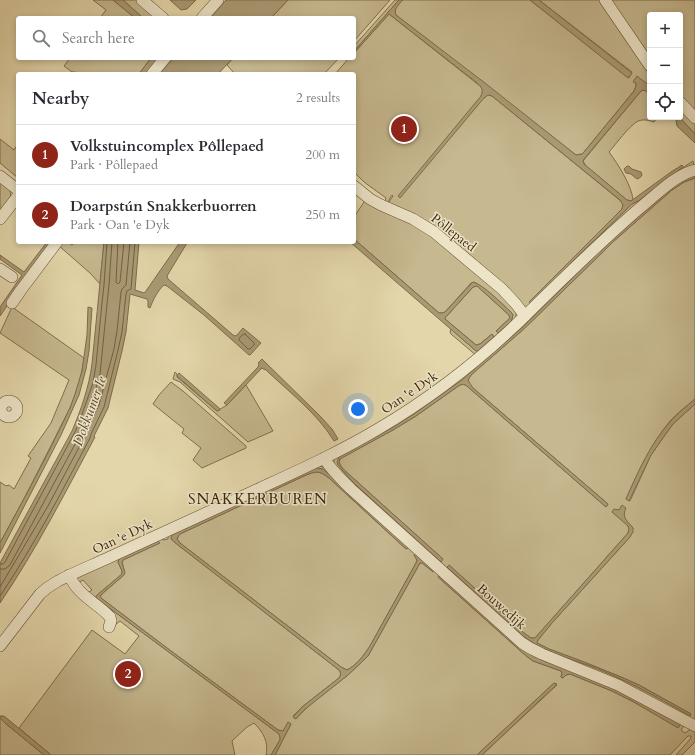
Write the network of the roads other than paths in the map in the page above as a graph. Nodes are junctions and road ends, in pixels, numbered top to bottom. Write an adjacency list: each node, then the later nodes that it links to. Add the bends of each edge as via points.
1 (142, 0): 4 (street)
2 (218, 0): 5 (street)
3 (606, 0): 7 (street)
4 (161, 16)
5 (204, 16)
6 (163, 60): 8 (street)
7 (647, 62)
8 (154, 72)
9 (683, 105): 10 (street)
10 (695, 118)
11 (695, 170): 21 (street, Oan 'e Dyk, via 671,183 631,215)
12 (0, 176): 13 (street)
13 (16, 188)
14 (356, 188): 21 (street, Pôllepaed, via 381,205 413,218 434,232 502,289)
15 (16, 199): 16 (street)
16 (0, 219)
17 (56, 244): 20 (street)
18 (0, 270): 19 (street)
19 (12, 277)
20 (12, 303)
21 (526, 316): 22 (street, Oan 'e Dyk, via 436,392 377,430)
22 (324, 458): 23 (street, Oan 'e Dyk); 26 (street, Bouwedijk, via 334,473 351,489 530,648 618,685)
23 (69, 575): 24 (street, via 78,589 110,617); 25 (street, Oan 'e Dyk, via 40,594)
24 (109, 627)
25 (0, 646)
26 (695, 726)

